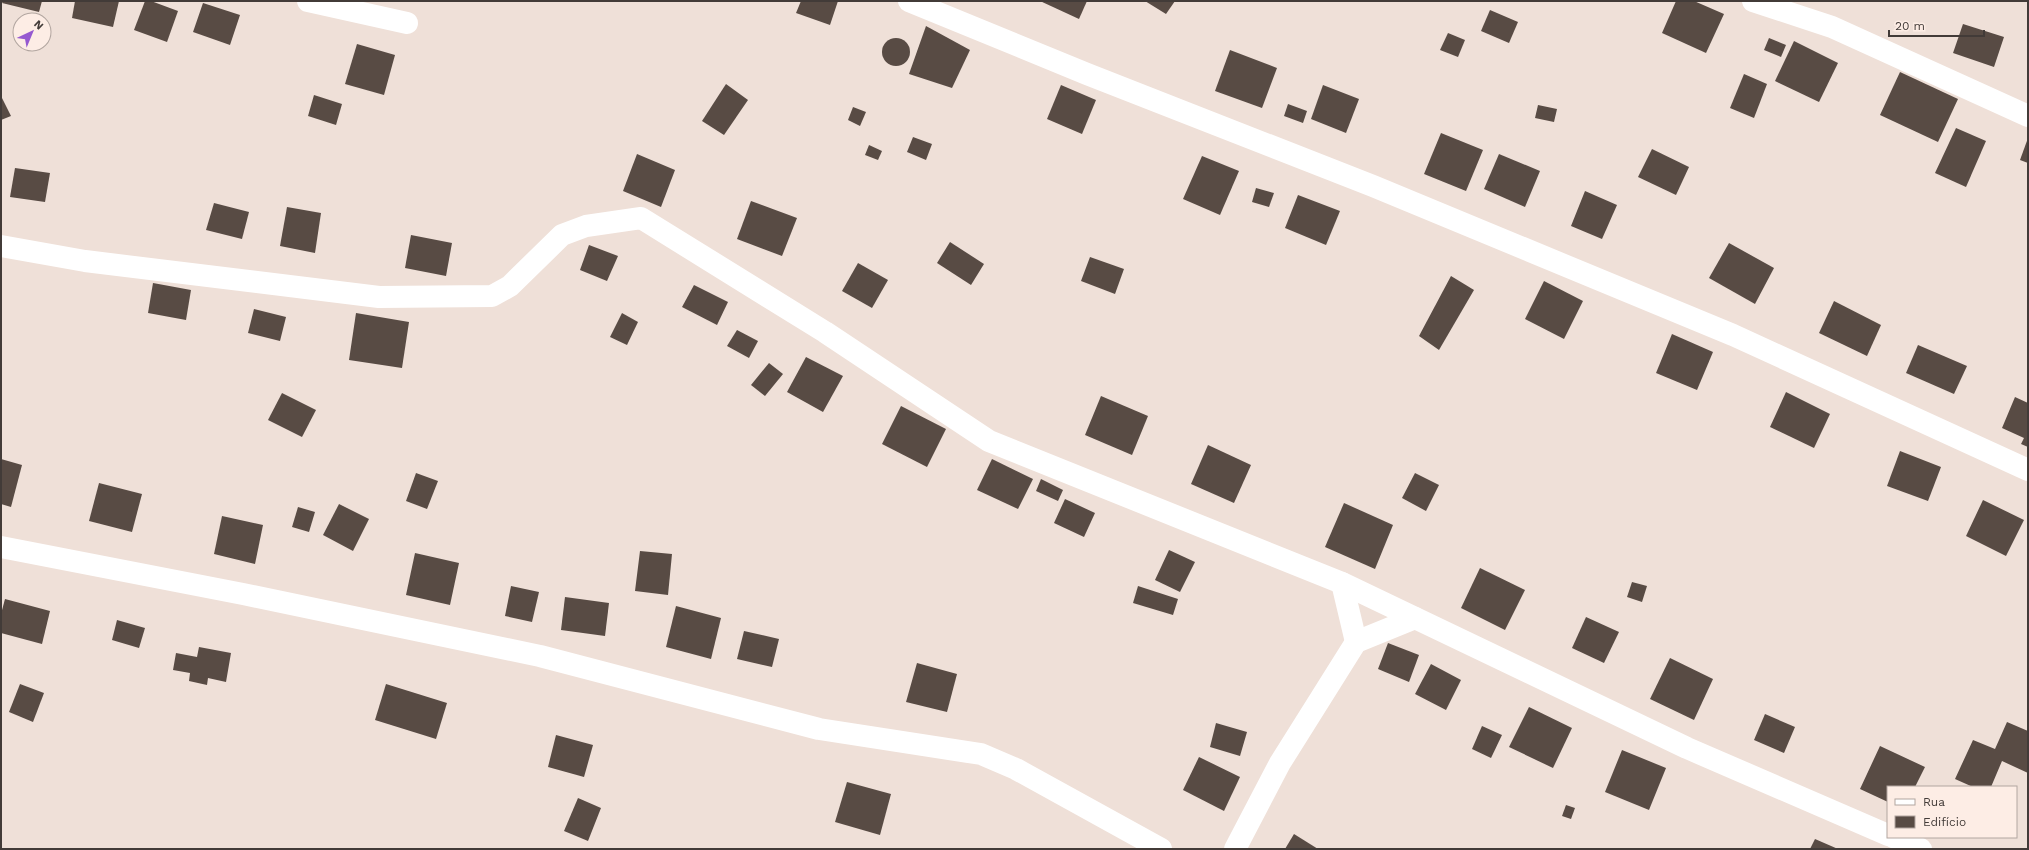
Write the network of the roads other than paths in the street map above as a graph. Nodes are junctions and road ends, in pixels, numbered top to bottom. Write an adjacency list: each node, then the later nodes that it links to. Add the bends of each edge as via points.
1 (308, 1): 4 (street)
2 (909, 1): 7 (street, via 1087,74 1374,186 1725,332)
3 (1753, 1): 5 (street, via 1832,27)
4 (407, 23)
5 (2028, 116)
6 (1, 246): 9 (street, via 85,261 379,297 492,296 510,286 562,235 586,226 641,218 825,332 989,441)
7 (2028, 470)
8 (1, 547): 14 (street, via 540,656 819,728 981,754 1016,769)
9 (1342, 583): 10 (street); 11 (street)
10 (1415, 618): 11 (street); 12 (street, via 1687,748)
11 (1356, 642): 15 (street, via 1280,763)
12 (1887, 835)
13 (1895, 838): 16 (street)
14 (1161, 849)
15 (1235, 849)
16 (1921, 849)

